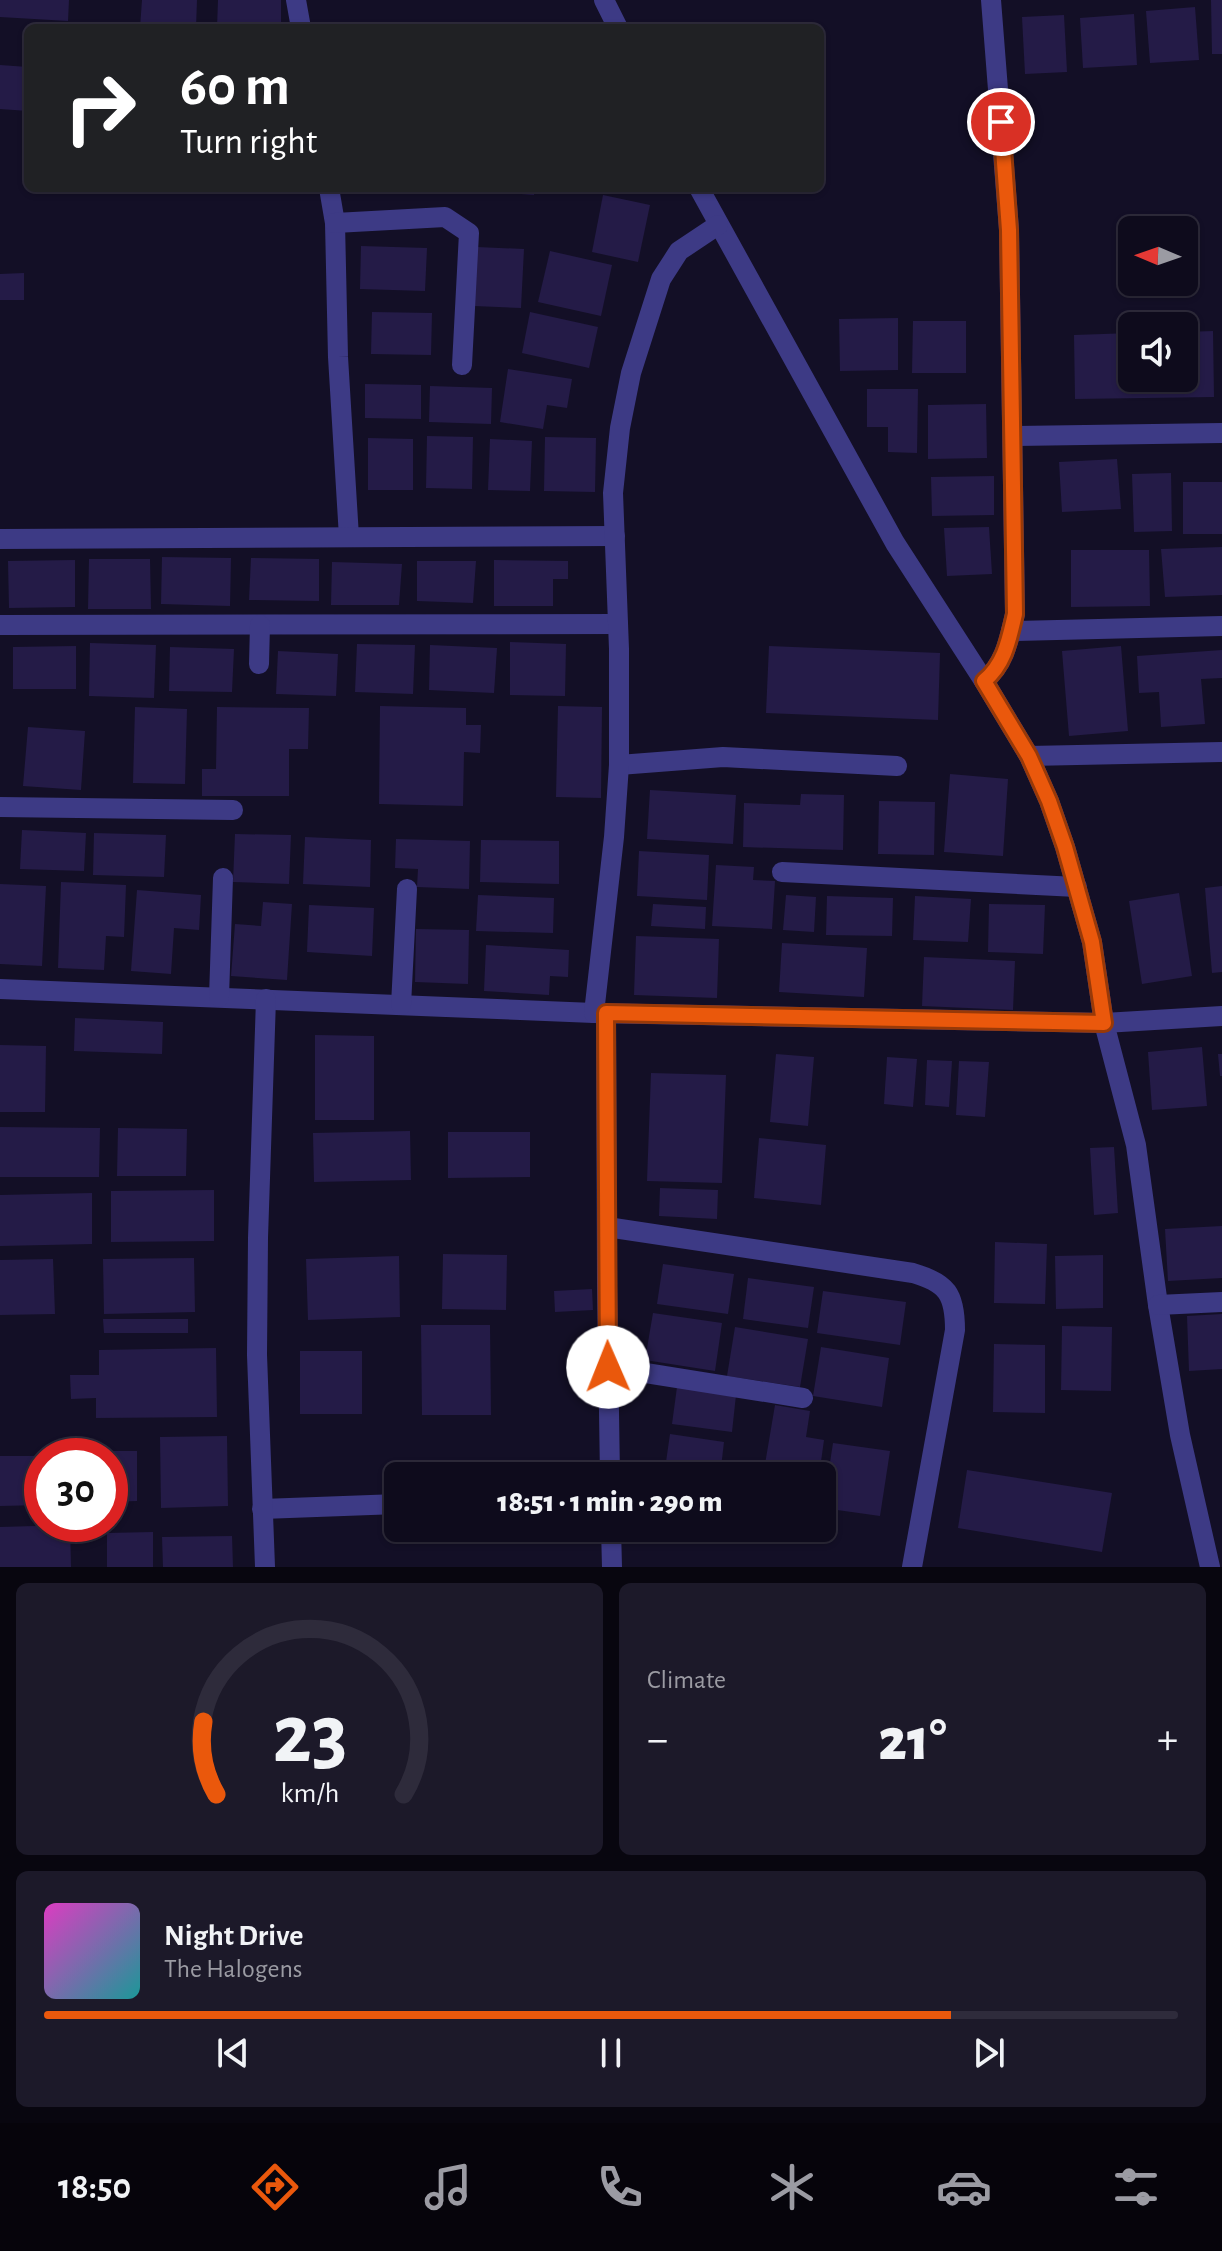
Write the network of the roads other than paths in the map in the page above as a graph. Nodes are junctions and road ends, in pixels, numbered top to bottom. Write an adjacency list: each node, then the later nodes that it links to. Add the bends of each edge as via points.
1 (296, 0): 4 (street)
2 (604, 0): 5 (street)
3 (991, 0): 12 (street, via 1009,230)
4 (300, 24)
5 (616, 24)
6 (330, 192): 8 (street)
7 (701, 192): 9 (street)
8 (335, 223): 10 (street, via 445,217 469,233); 14 (street)
9 (718, 225): 13 (street, via 679,251 647,317 620,428); 22 (street, via 895,543)
10 (462, 365)
11 (1222, 433): 12 (street)
12 (1013, 436): 20 (street)
13 (615, 536): 14 (street); 16 (street)
14 (349, 537): 15 (street)
15 (0, 539)
16 (618, 624): 18 (street); 25 (street)
17 (0, 625): 18 (street)
18 (260, 625): 21 (street)
19 (1222, 626): 20 (street)
20 (1011, 631): 22 (street, via 1001,662)
21 (259, 664)
22 (984, 681): 24 (street)
23 (1222, 752): 24 (street)
24 (1029, 756): 31 (street)
25 (619, 765): 26 (street, via 723,757); 37 (street)
26 (897, 766)
27 (0, 807): 28 (street)
28 (233, 810)
29 (782, 872): 31 (street)
30 (223, 878): 34 (street)
31 (1077, 887): 39 (street, via 1092,942)
32 (407, 889): 36 (street)
33 (0, 989): 34 (street)
34 (219, 997): 35 (street)
35 (266, 999): 36 (street); 47 (street, via 257,1355)
36 (401, 1005): 37 (street)
37 (600, 1013): 39 (street); 40 (street)
38 (1222, 1016): 39 (street)
39 (1104, 1023): 42 (street, via 1136,1145)
40 (607, 1227): 43 (street); 51 (street, via 913,1273 936,1279 948,1292 955,1330)
41 (1222, 1302): 42 (street)
42 (1158, 1305): 52 (street)
43 (608, 1367): 44 (street); 45 (street)
44 (803, 1398)
45 (610, 1462)
46 (384, 1505): 47 (street)
47 (262, 1509): 49 (street)
48 (611, 1542): 50 (street)
49 (265, 1567)
50 (612, 1567)
51 (912, 1567)
52 (1210, 1567)

